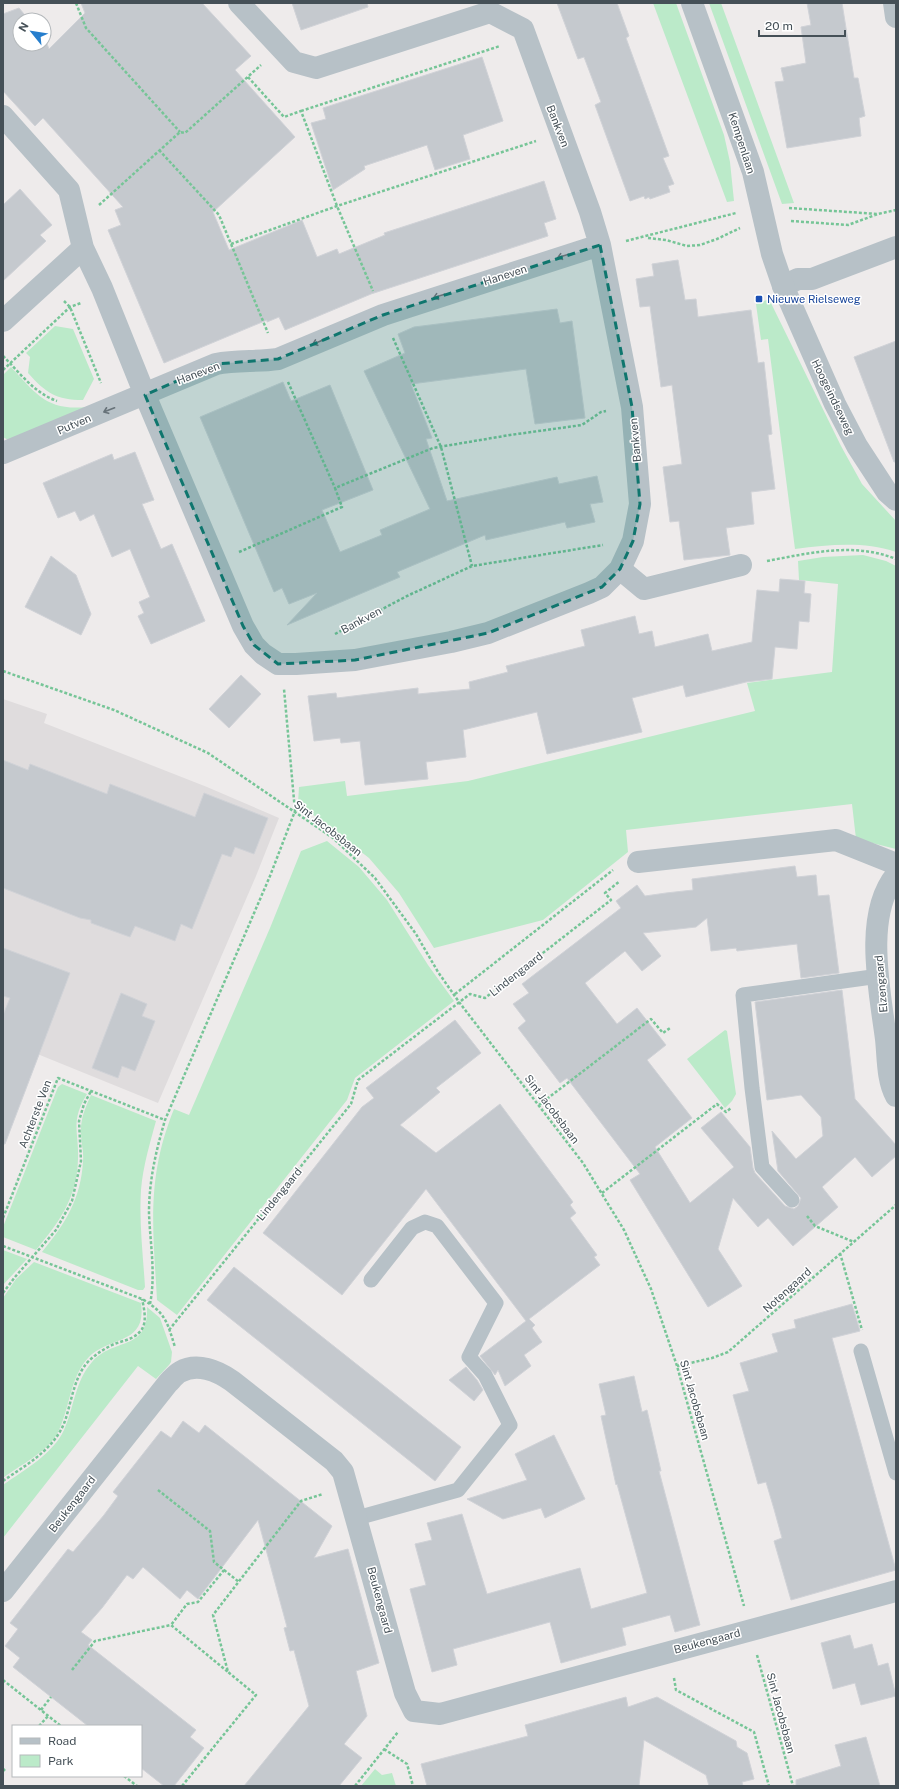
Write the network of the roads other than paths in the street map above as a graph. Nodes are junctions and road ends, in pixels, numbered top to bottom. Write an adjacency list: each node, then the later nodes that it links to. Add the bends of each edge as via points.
1 (239, 3): 6 (street, Bankven, via 294,62 316,68 490,12 523,29)
2 (692, 3): 9 (street, Kempenlaan, via 748,158)
3 (894, 3): 4 (street)
4 (896, 17)
5 (3, 116): 8 (street, via 69,190)
6 (600, 245): 11 (street, Haneven, one-way to 11, via 383,315 278,359 216,364); 15 (street, Bankven, via 632,407 640,504 633,541)
7 (896, 247): 9 (street, via 812,279 798,279)
8 (83, 248): 10 (street); 11 (street, via 105,294)
9 (783, 286): 13 (street, Hoogeindseweg, via 829,390 858,446 887,492)
10 (3, 321)
11 (145, 394): 12 (street, Putven, one-way to 12); 15 (street, Bankven, via 243,626 254,645 278,664 355,660 488,633 602,587)
12 (3, 454)
13 (896, 500)
14 (741, 565): 15 (street, via 644,589)
15 (620, 570)
16 (638, 862): 17 (street, via 836,840)
17 (896, 864)
18 (896, 875): 19 (street, Elzengaard, via 889,884 881,906 878,929)
19 (878, 976): 20 (street, Elzengaard, via 890,1072); 21 (lane, via 743,995 762,1167)
20 (896, 1096)
21 (792, 1200)
22 (371, 1280): 25 (lane, via 412,1228 425,1222 437,1226 496,1302 469,1357 485,1375 510,1425 458,1490)
23 (861, 1351): 24 (lane)
24 (896, 1473)
25 (357, 1518): 26 (street, Beukengaard, via 344,1472 334,1461 225,1376 218,1372 192,1368 180,1372 164,1389); 27 (street, Beukengaard, via 406,1693 414,1711 440,1714)
26 (3, 1591)
27 (896, 1591)

